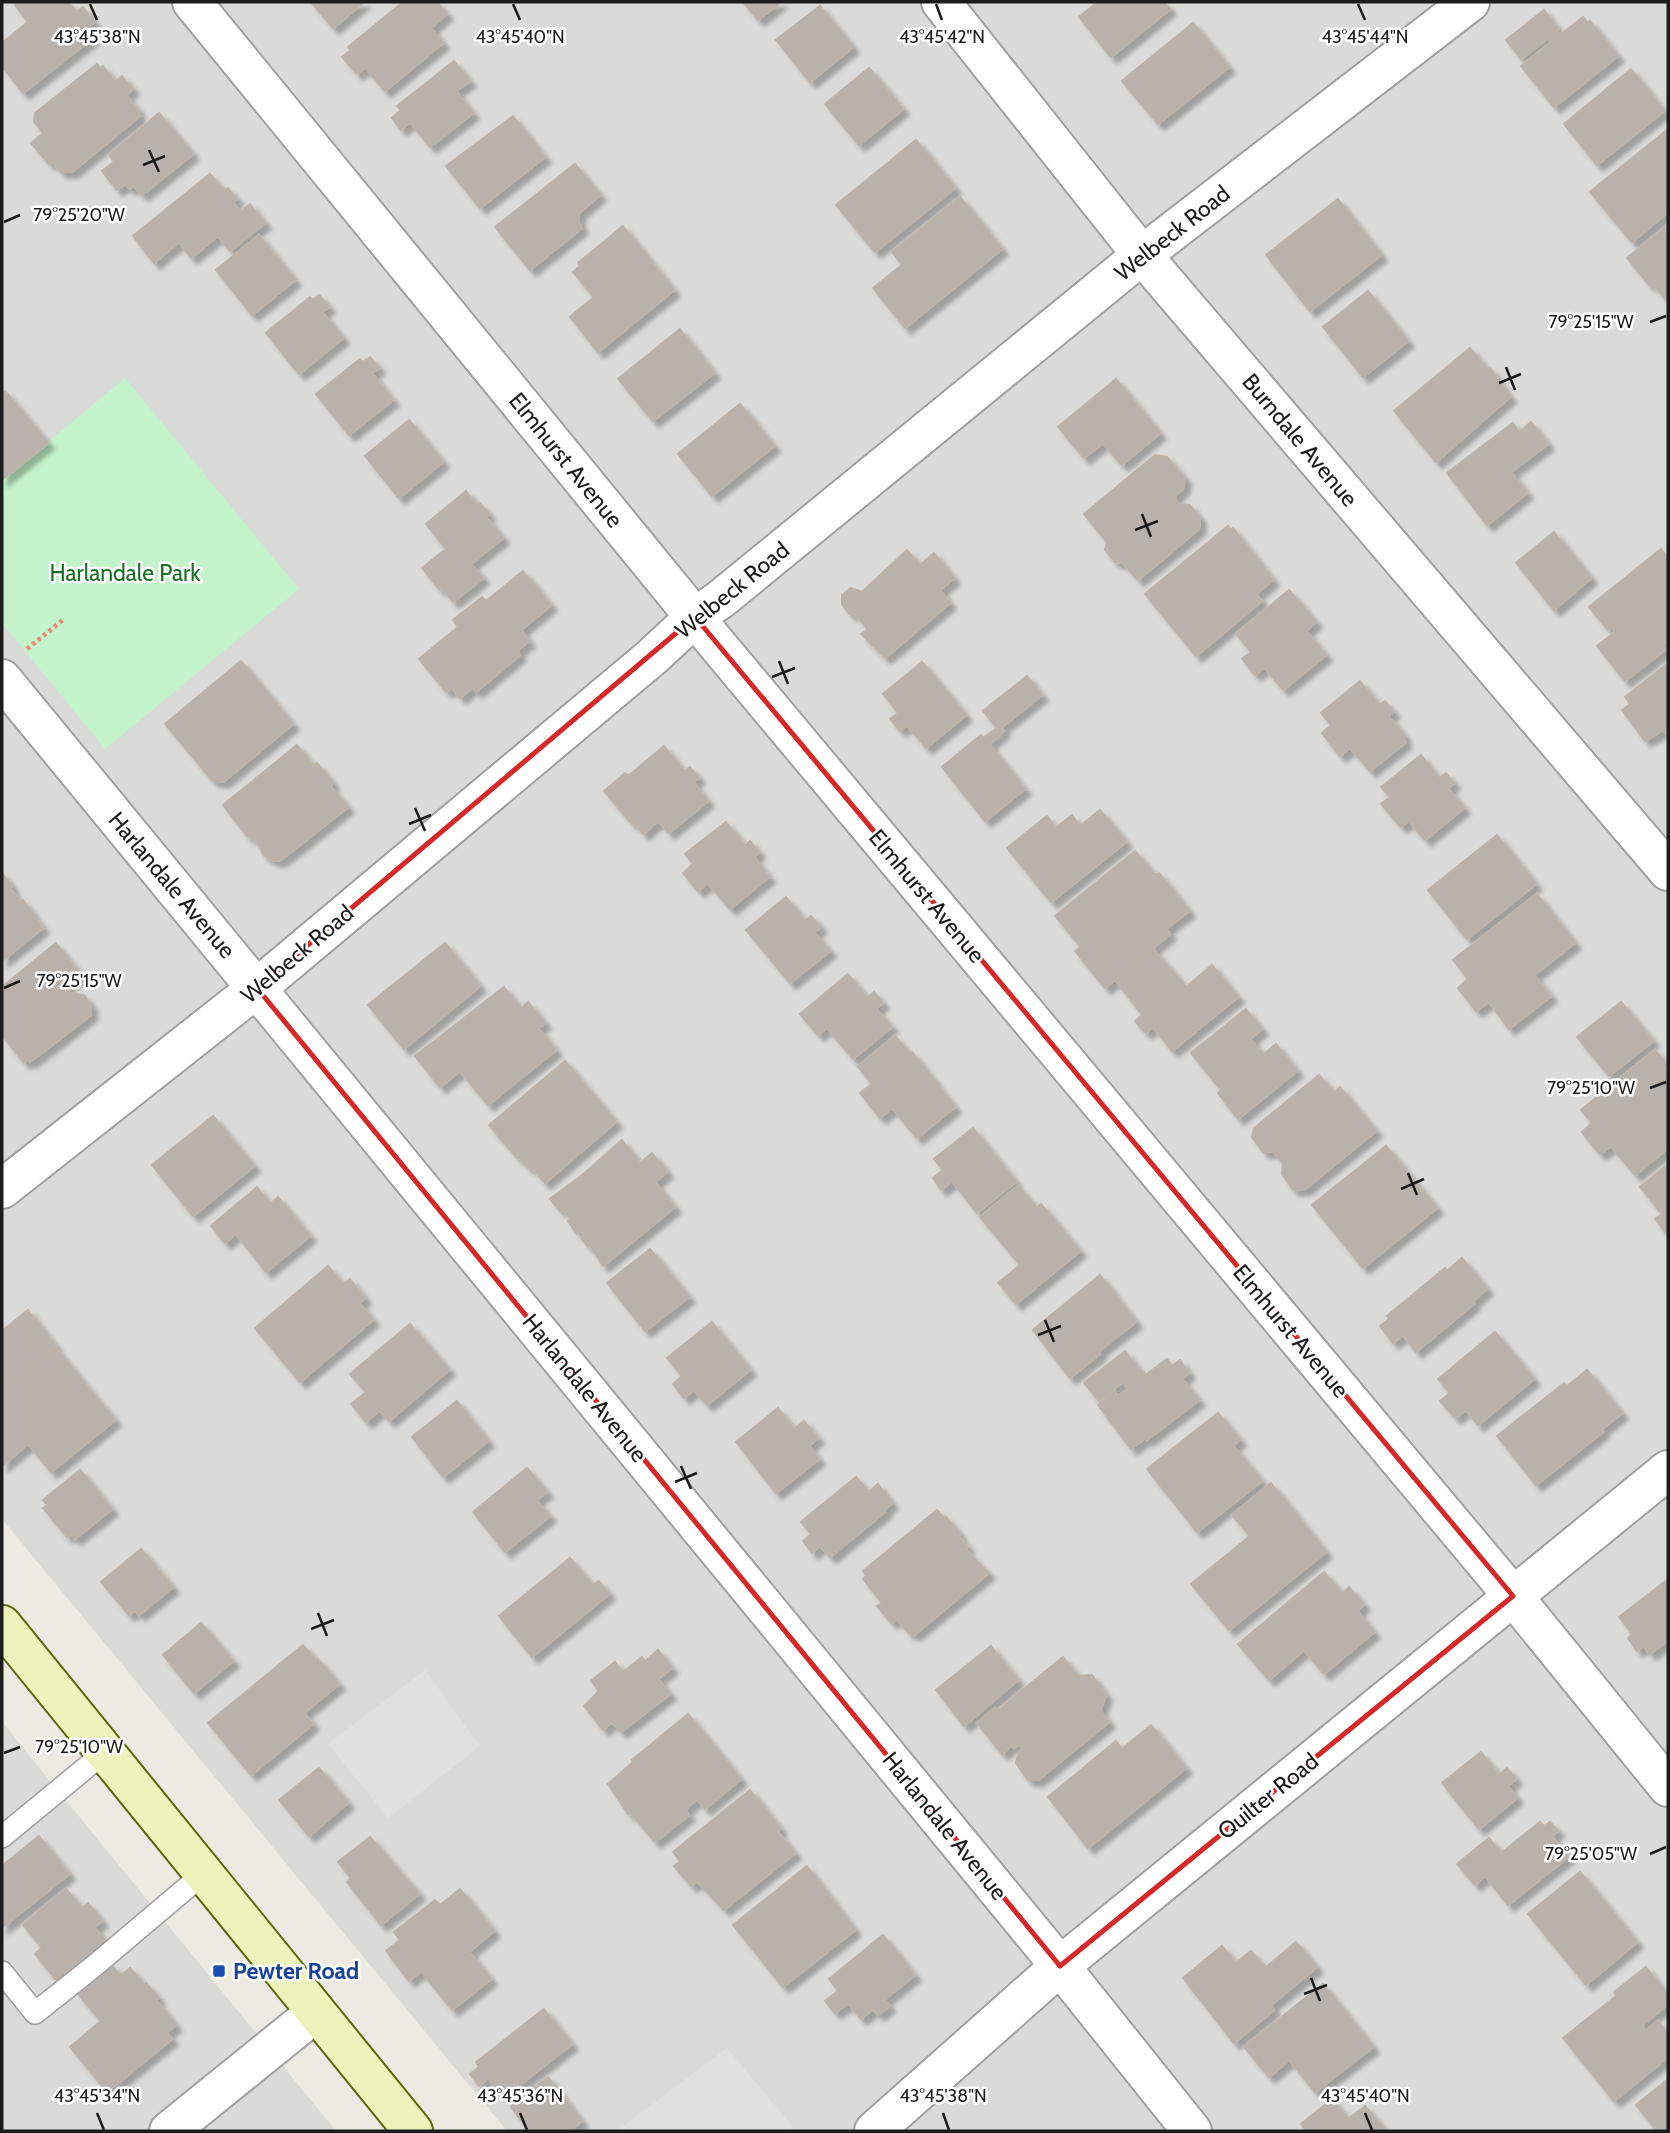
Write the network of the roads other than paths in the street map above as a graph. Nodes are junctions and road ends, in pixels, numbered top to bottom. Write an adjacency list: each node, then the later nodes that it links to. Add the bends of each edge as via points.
1 (192, 2): 5 (street, Elmhurst Avenue)
2 (941, 2): 4 (street, Burndale Avenue)
3 (1470, 2): 4 (street, Welbeck Road)
4 (1142, 255): 5 (street, Welbeck Road); 7 (street, Burndale Avenue)
5 (695, 617): 8 (street, Welbeck Road); 11 (street, Elmhurst Avenue)
6 (12, 666): 8 (street, Harlandale Avenue)
7 (1668, 871)
8 (257, 988): 9 (street, Welbeck Road); 17 (street, Harlandale Avenue)
9 (2, 1189)
10 (1668, 1470): 11 (street, Quilter Road)
11 (1513, 1596): 14 (street, Elmhurst Avenue); 17 (street, Quilter Road)
12 (2, 1625): 13 (main road)
13 (105, 1752): 15 (lane); 16 (main road)
14 (1668, 1787)
15 (2, 1837)
16 (203, 1874): 18 (lane, via 35,2013); 19 (main road)
17 (1060, 1966): 22 (street, Quilter Road); 23 (street, Harlandale Avenue)
18 (2, 1972)
19 (315, 2013): 20 (street); 21 (main road)
20 (169, 2131)
21 (413, 2131)
22 (874, 2131)
23 (1192, 2131)

